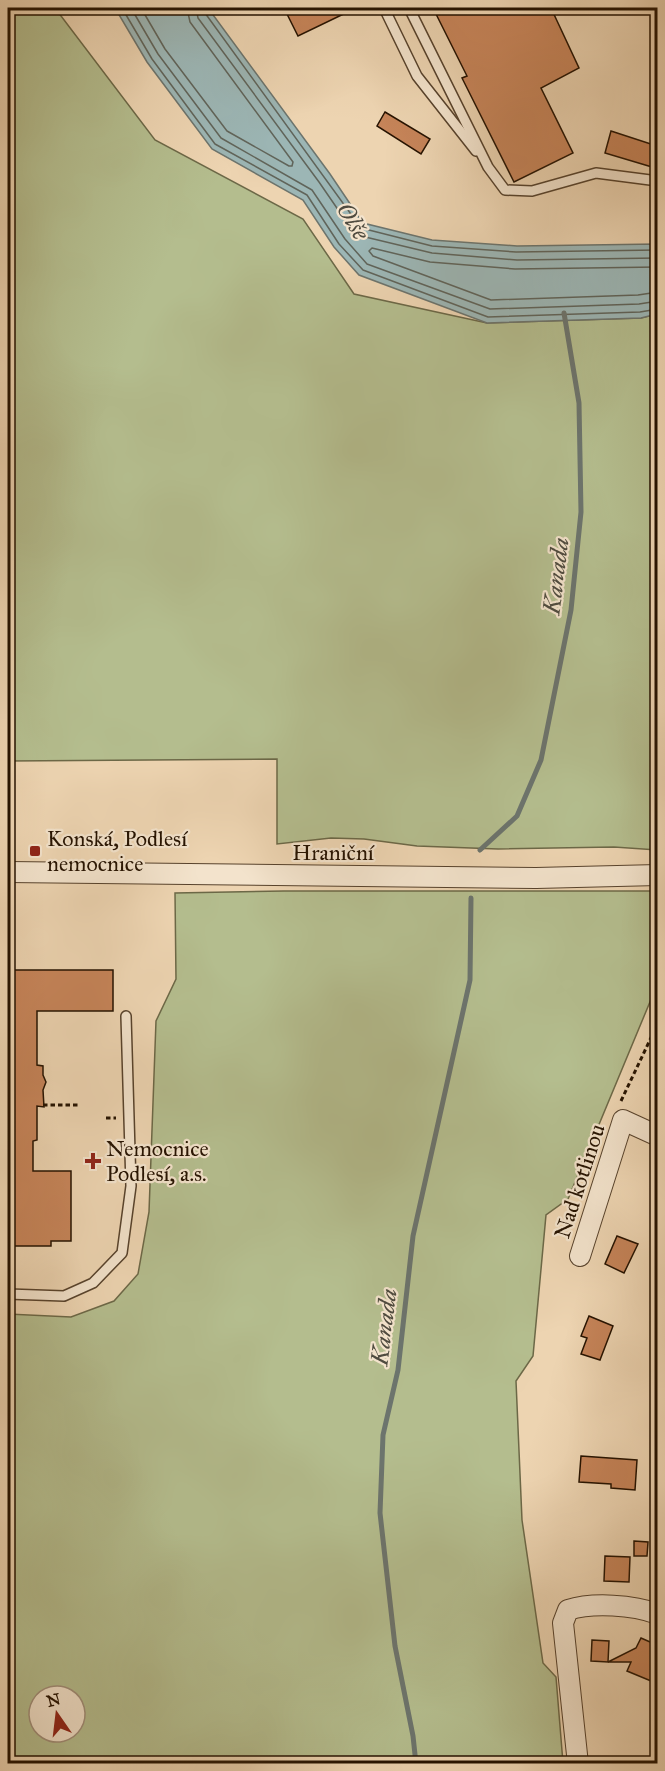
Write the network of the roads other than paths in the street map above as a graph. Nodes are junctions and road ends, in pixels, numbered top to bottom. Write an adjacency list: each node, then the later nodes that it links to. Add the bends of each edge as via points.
1 (384, 8): 3 (lane, via 417,76)
2 (409, 8): 3 (lane)
3 (488, 167): 4 (lane, via 505,190 532,191 596,173)
4 (657, 182)
5 (8, 872): 6 (street, Hraniční, via 536,878)
6 (657, 875)
7 (126, 1016): 10 (lane, via 131,1186 122,1253 93,1283 64,1296)
8 (657, 1136): 9 (street, Nad kotlinou, via 623,1120)
9 (580, 1256)
10 (8, 1294)
11 (657, 1614): 12 (street, via 642,1608 582,1606 568,1610 563,1623)
12 (578, 1764)

